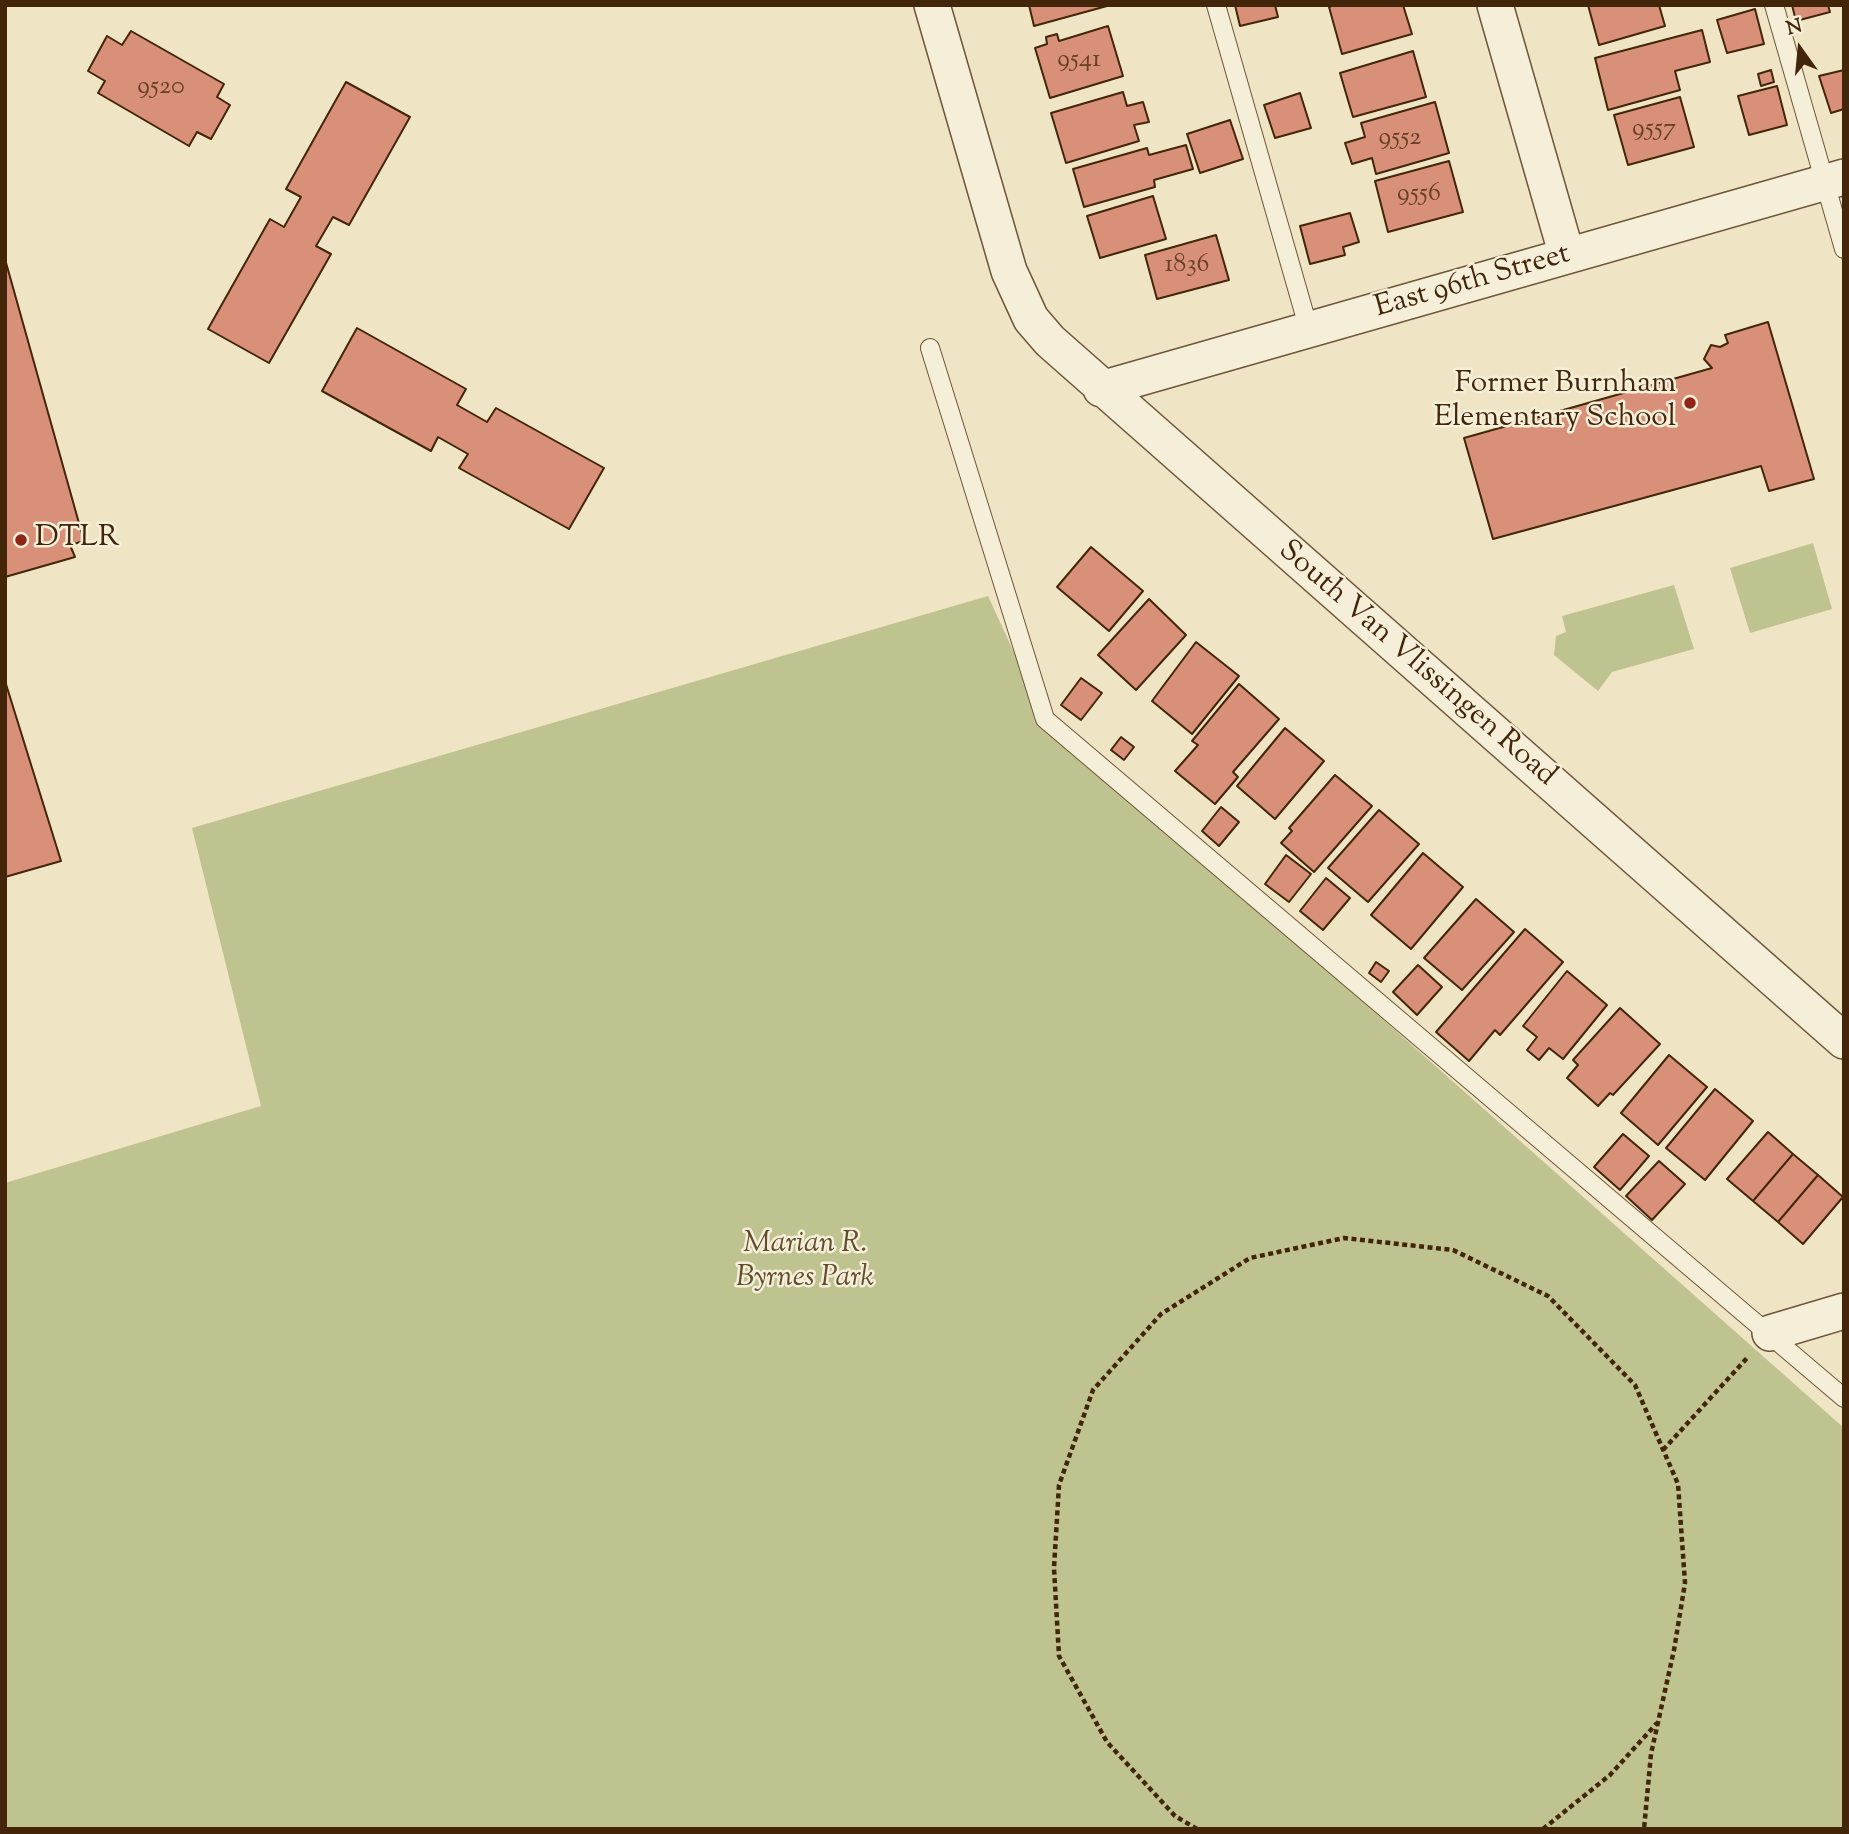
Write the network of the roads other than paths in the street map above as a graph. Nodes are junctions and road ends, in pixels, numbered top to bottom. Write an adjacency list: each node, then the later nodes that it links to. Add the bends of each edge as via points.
1 (932, 5): 10 (street, South Van Vlissingen Road, via 1009,271 1031,319)
2 (1216, 5): 8 (lane)
3 (1495, 5): 7 (street)
4 (1774, 5): 5 (lane)
5 (1834, 180): 6 (lane); 7 (street, East 96th Street)
6 (1844, 249)
7 (1567, 256): 8 (street, East 96th Street)
8 (1309, 330): 10 (street, East 96th Street)
9 (930, 348): 13 (lane, via 1045,719)
10 (1101, 389): 11 (street, South Van Vlissingen Road)
11 (1844, 1041)
12 (1844, 1311): 13 (street)
13 (1770, 1333): 14 (lane)
14 (1844, 1398)

